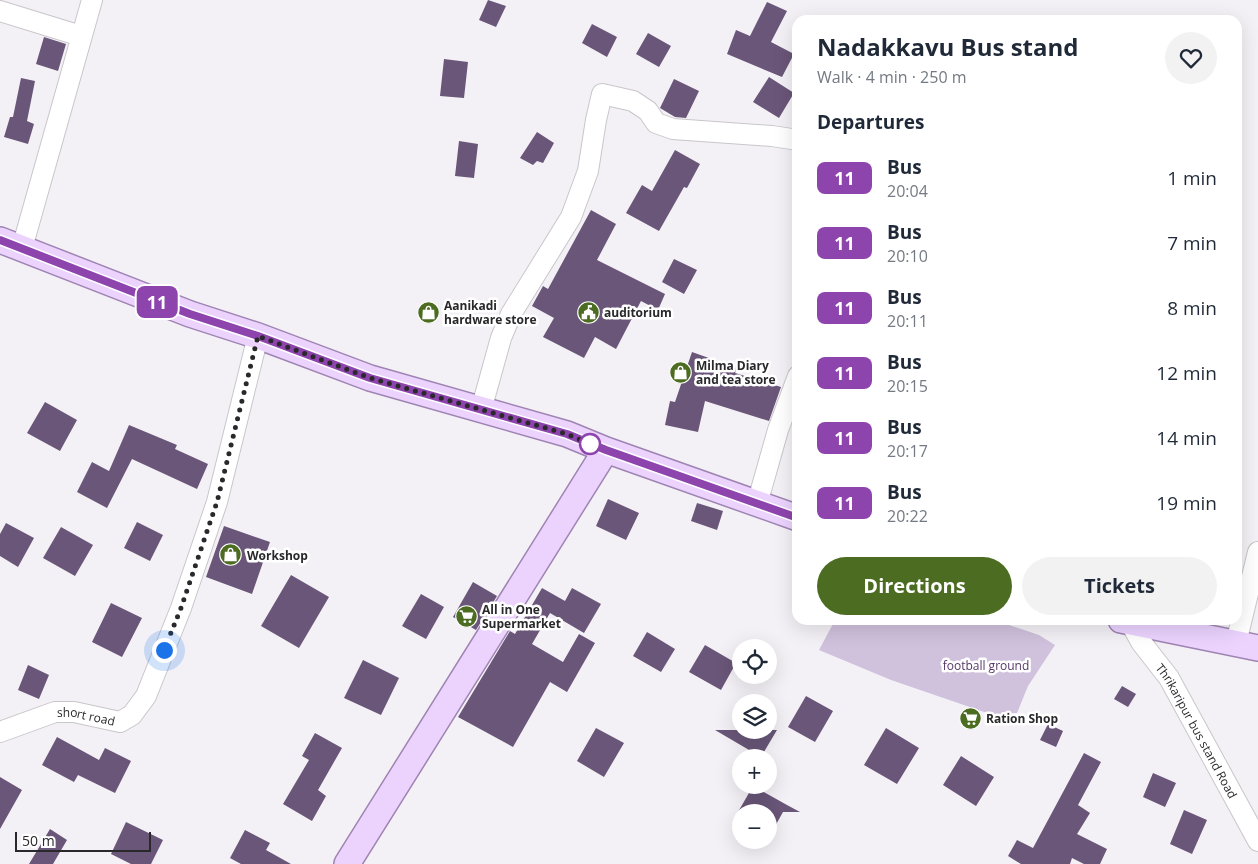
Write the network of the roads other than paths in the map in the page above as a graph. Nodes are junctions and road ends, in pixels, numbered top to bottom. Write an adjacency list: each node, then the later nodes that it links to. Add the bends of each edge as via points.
1 (92, 0): 3 (street)
2 (0, 11): 3 (street)
3 (82, 36): 5 (street)
4 (792, 139): 8 (street, via 673,129 656,122 648,111 633,101 602,94 588,171 571,217 511,314)
5 (11, 244): 6 (main road, via 190,314)
6 (258, 336): 8 (main road, via 370,378); 16 (street, short road, via 217,502 181,608 146,696 132,716 120,722 74,712 55,712)
7 (792, 392): 10 (street)
8 (481, 410): 9 (main road, via 567,434)
9 (606, 450): 10 (main road); 18 (main road)
10 (757, 504): 11 (main road)
11 (792, 516)
12 (1258, 552): 15 (street)
13 (1129, 625): 17 (street, Thrikaripur bus stand Road, via 1169,678)
14 (1146, 625): 15 (main road)
15 (1247, 645)
16 (0, 732)
17 (1258, 842)
18 (347, 864)

